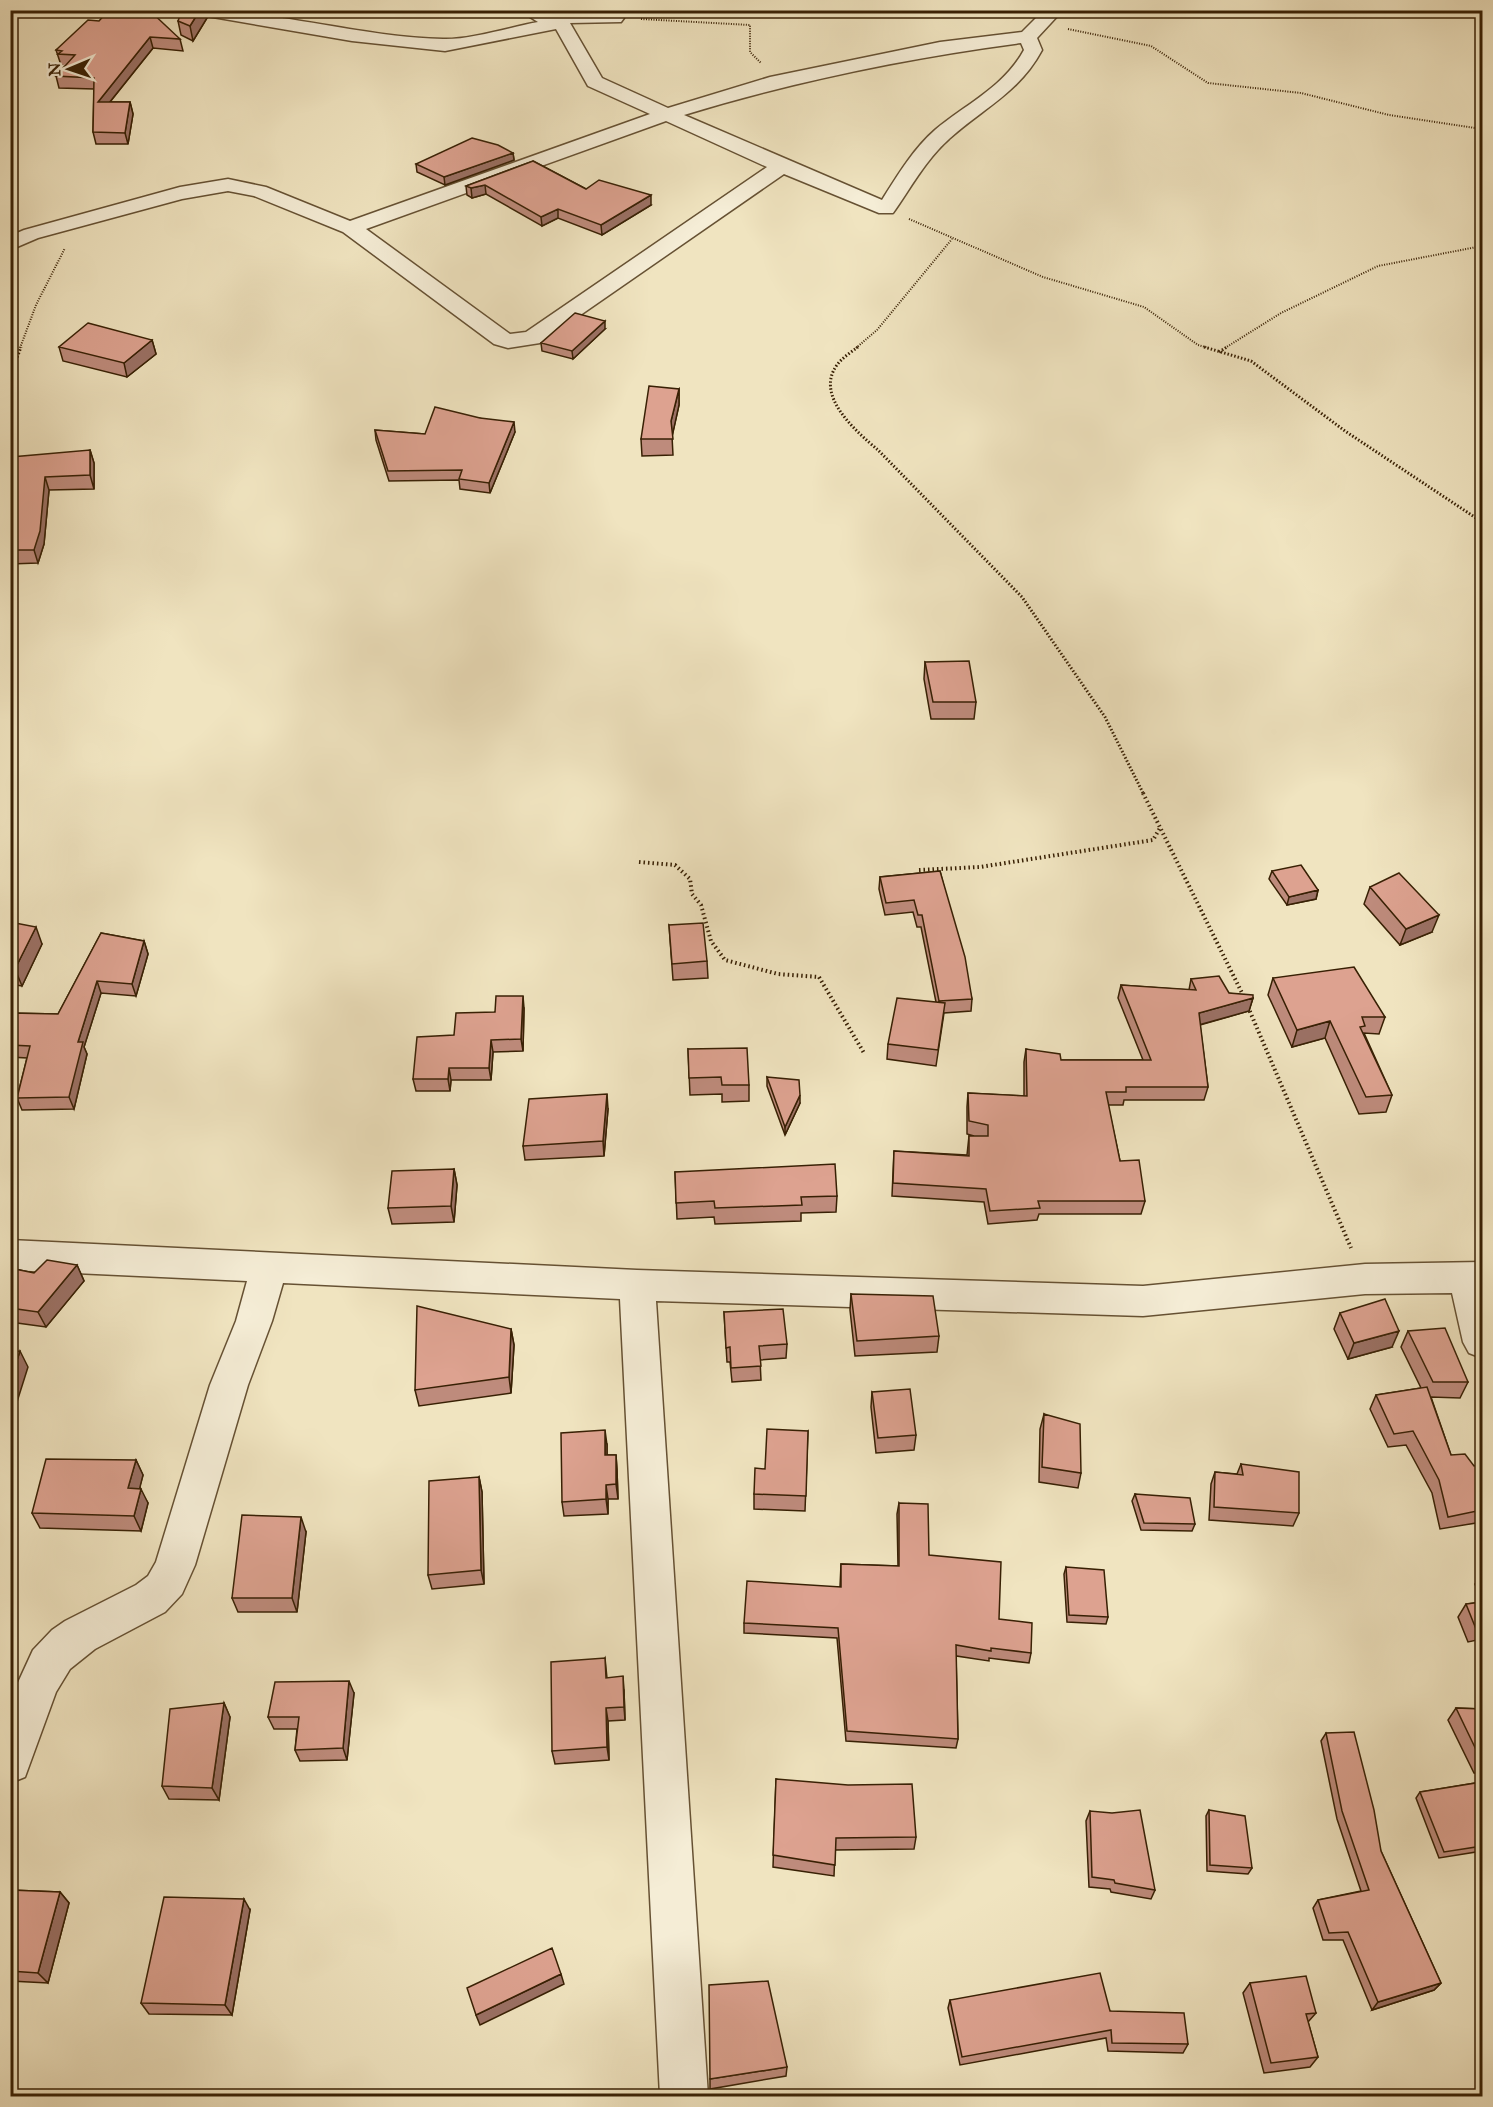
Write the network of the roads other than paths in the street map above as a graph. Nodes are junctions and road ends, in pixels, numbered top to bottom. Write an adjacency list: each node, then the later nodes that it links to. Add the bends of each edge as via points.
1 (201, 10): 4 (street, via 352,36 445,45)
2 (536, 14): 3 (street); 4 (street)
3 (615, 18)
4 (561, 23): 6 (street, via 595,82)
5 (1041, 24): 6 (street, via 770,83); 7 (street, via 1024,64 995,96 941,135 886,209)
6 (667, 114): 7 (street); 8 (street)
7 (782, 166): 8 (street, via 532,338 521,340 502,339)
8 (350, 228): 9 (street, via 259,191 228,185 180,193 31,234)
9 (10, 244)
10 (10, 1255): 11 (street)
11 (269, 1266): 13 (street); 15 (street, via 175,1565 162,1589 89,1628 55,1654 43,1673)
12 (1475, 1277): 13 (street, via 1365,1279 1143,1301); 14 (street)
13 (637, 1285): 16 (street)
14 (1482, 1342)
15 (10, 1762)
16 (684, 2097)

